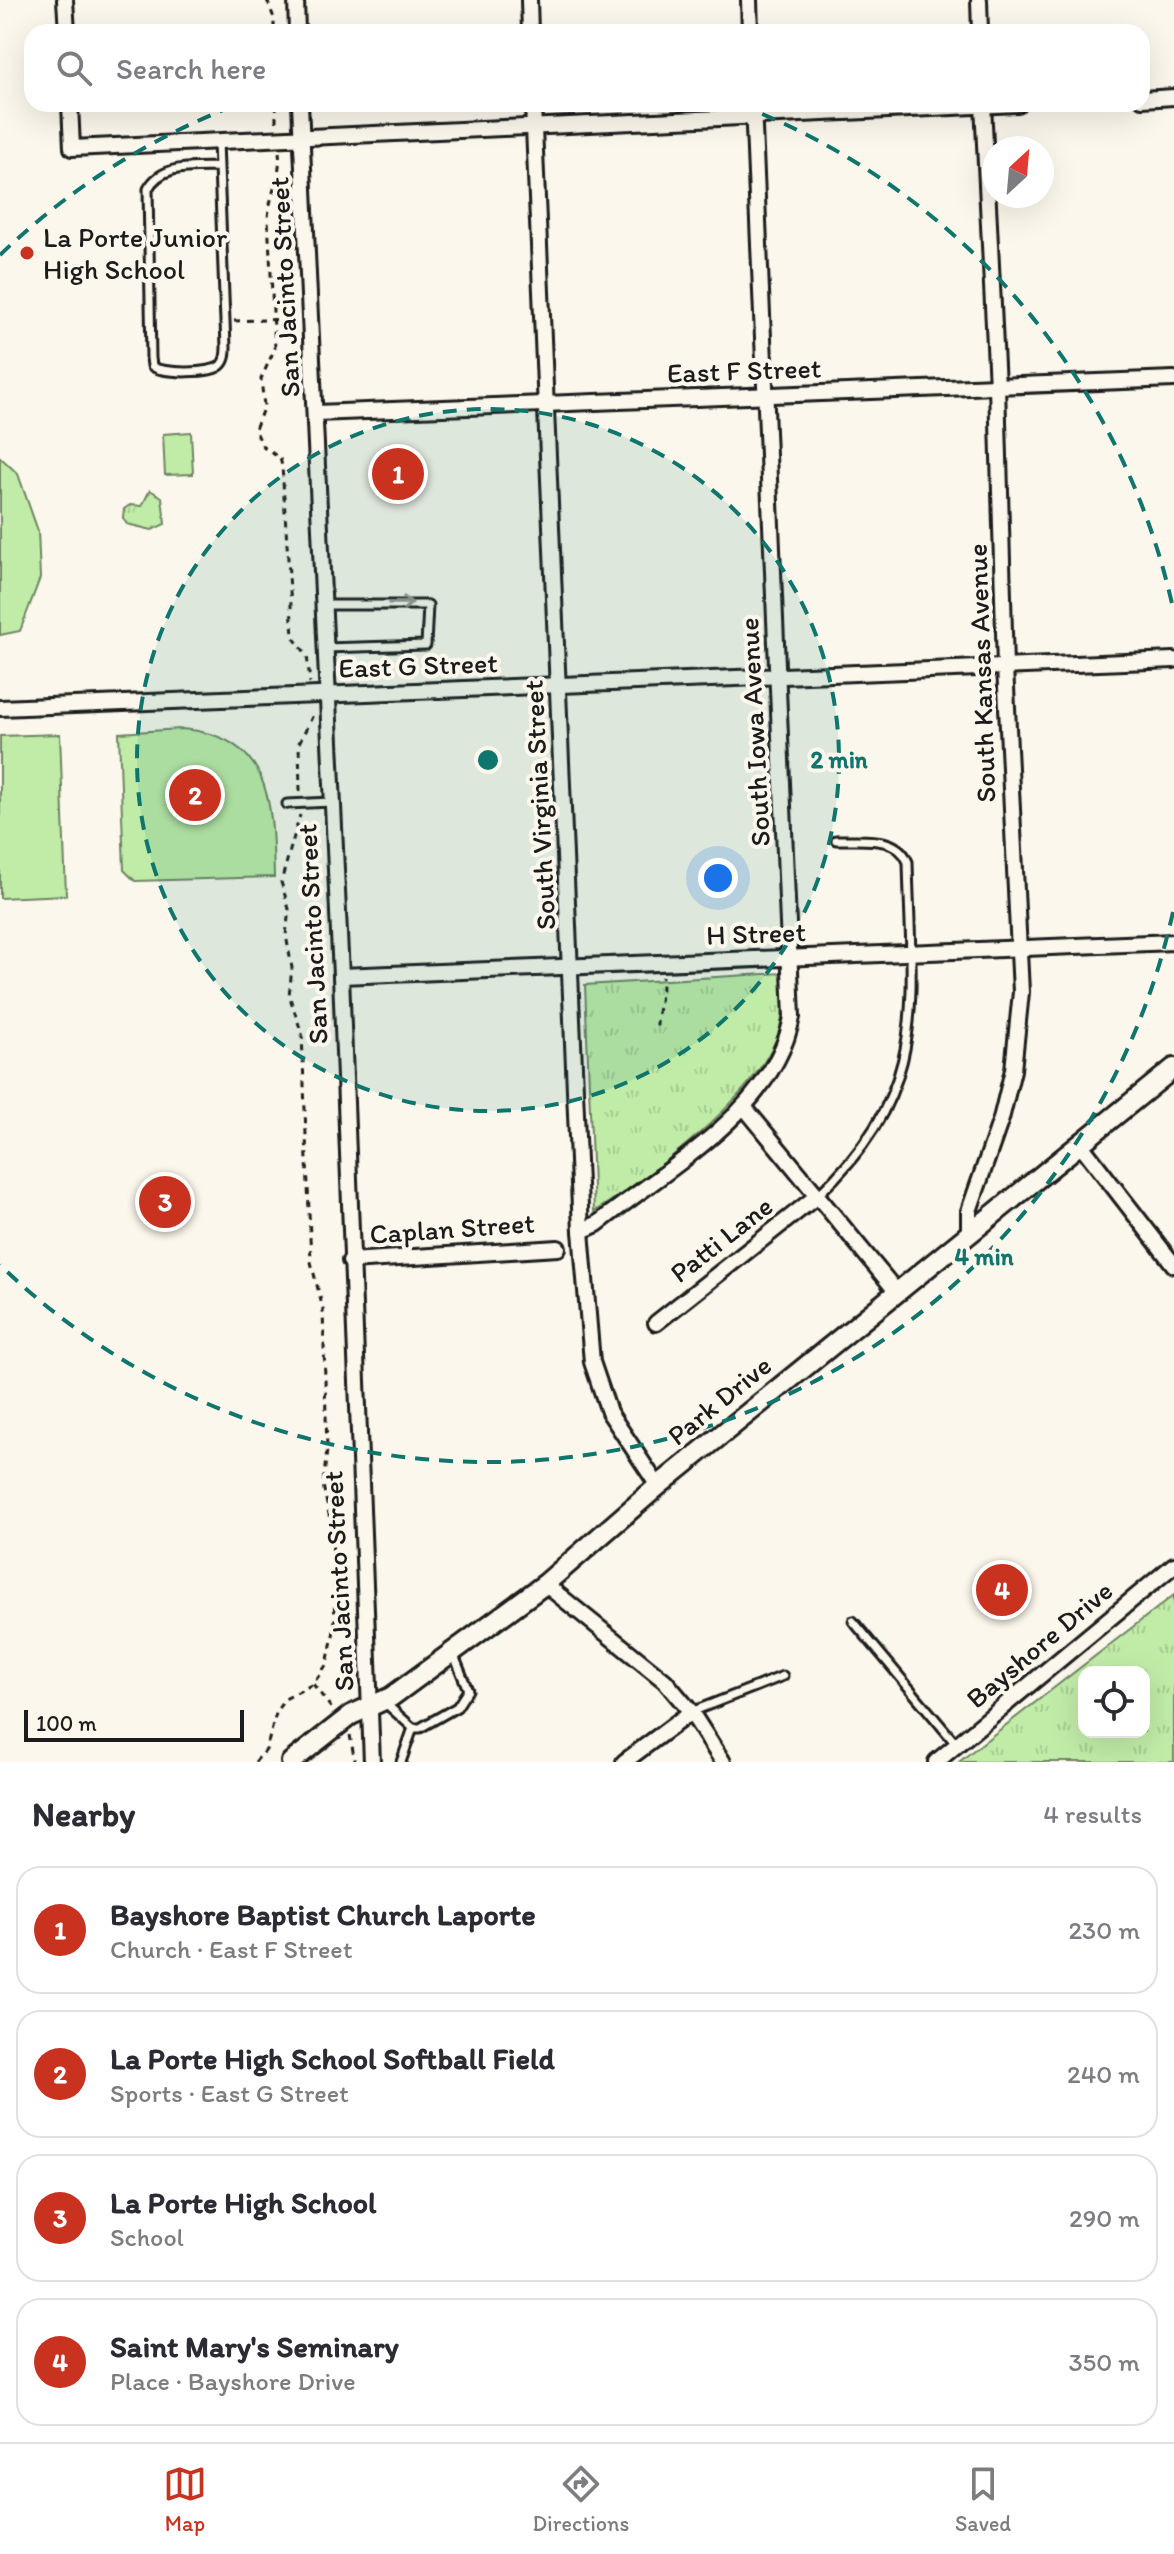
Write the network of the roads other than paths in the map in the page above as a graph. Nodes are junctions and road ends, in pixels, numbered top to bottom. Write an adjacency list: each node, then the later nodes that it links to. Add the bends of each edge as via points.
1 (65, 0): 6 (street)
2 (296, 0): 7 (street)
3 (529, 0): 8 (street)
4 (749, 0): 9 (street)
5 (979, 0): 10 (street)
6 (66, 24)
7 (297, 24)
8 (530, 24)
9 (750, 24)
10 (980, 24)
11 (1174, 97): 12 (street)
12 (1150, 98)
13 (70, 112): 21 (street, via 72,148)
14 (300, 112): 20 (street, San Jacinto Street)
15 (533, 112): 19 (street, South Virginia Street)
16 (713, 112): 19 (street)
17 (754, 112): 25 (street, South Iowa Avenue)
18 (983, 112): 24 (street, South Kansas Avenue)
19 (534, 125): 20 (street); 26 (street, South Virginia Street)
20 (301, 135): 21 (street); 27 (street, San Jacinto Street)
21 (218, 140): 22 (lane)
22 (219, 167): 22 (lane, via 224,362 214,370 157,370 151,358 148,189 175,168)
23 (1174, 379): 24 (street, East F Street)
24 (997, 386): 25 (street, East F Street); 31 (street, South Kansas Avenue)
25 (767, 395): 26 (street, East F Street); 32 (street, South Iowa Avenue)
26 (547, 404): 27 (street, East F Street); 33 (street, South Virginia Street)
27 (316, 413): 28 (street, San Jacinto Street)
28 (323, 605): 29 (street, San Jacinto Street); 29 (lane, one-way to 29, via 428,605 426,645)
29 (325, 648): 34 (street, San Jacinto Street)
30 (1174, 660): 31 (street, East G Street)
31 (1005, 667): 32 (street, East G Street); 40 (street, South Kansas Avenue)
32 (776, 676): 33 (street, East G Street); 42 (street, South Iowa Avenue)
33 (559, 685): 34 (street, East G Street); 43 (street, South Virginia Street)
34 (318, 695): 35 (street, East G Street); 36 (street, San Jacinto Street)
35 (0, 708)
36 (332, 802): 37 (lane); 44 (street, San Jacinto Street)
37 (287, 804)
38 (836, 840): 41 (lane, via 887,842 905,854)
39 (1174, 942): 40 (street, H Street)
40 (1021, 948): 41 (street, H Street); 50 (street, South Kansas Avenue, via 1013,1070 969,1211)
41 (910, 952): 42 (street, H Street); 48 (lane, via 912,1012 897,1084 861,1147)
42 (792, 957): 43 (street, H Street); 46 (street, South Iowa Avenue, via 789,1034 775,1068)
43 (572, 966): 44 (street, H Street); 49 (street, South Virginia Street)
44 (341, 976): 52 (street, San Jacinto Street)
45 (1174, 1068): 47 (street, Park Drive)
46 (745, 1108): 48 (street); 49 (street)
47 (1081, 1145): 50 (street, Park Drive); 53 (street)
48 (817, 1196): 54 (street); 55 (street, Patti Lane)
49 (581, 1231): 56 (street, South Virginia Street, via 592,1362 609,1412)
50 (969, 1233): 54 (street, Park Drive)
51 (558, 1248): 52 (street, Caplan Street)
52 (350, 1261): 62 (street, San Jacinto Street)
53 (1174, 1265)
54 (896, 1291): 56 (street, Park Drive)
55 (656, 1323)
56 (658, 1486): 58 (street, Park Drive)
57 (1174, 1565): 65 (street, Bayshore Drive)
58 (545, 1584): 60 (street, Park Drive); 63 (street, via 639,1657)
59 (853, 1621): 65 (lane)
60 (453, 1653): 62 (street, Park Drive); 64 (lane, via 466,1680 466,1697 457,1707)
61 (783, 1676): 63 (lane)
62 (377, 1705): 64 (lane); 66 (street, Park Drive, via 351,1715); 67 (street, San Jacinto Street)
63 (691, 1712): 69 (street); 70 (street)
64 (413, 1728): 68 (lane)
65 (957, 1745): 71 (street, Bayshore Drive)
66 (291, 1762)
67 (372, 1762)
68 (401, 1762)
69 (624, 1762)
70 (723, 1762)
71 (936, 1762)

